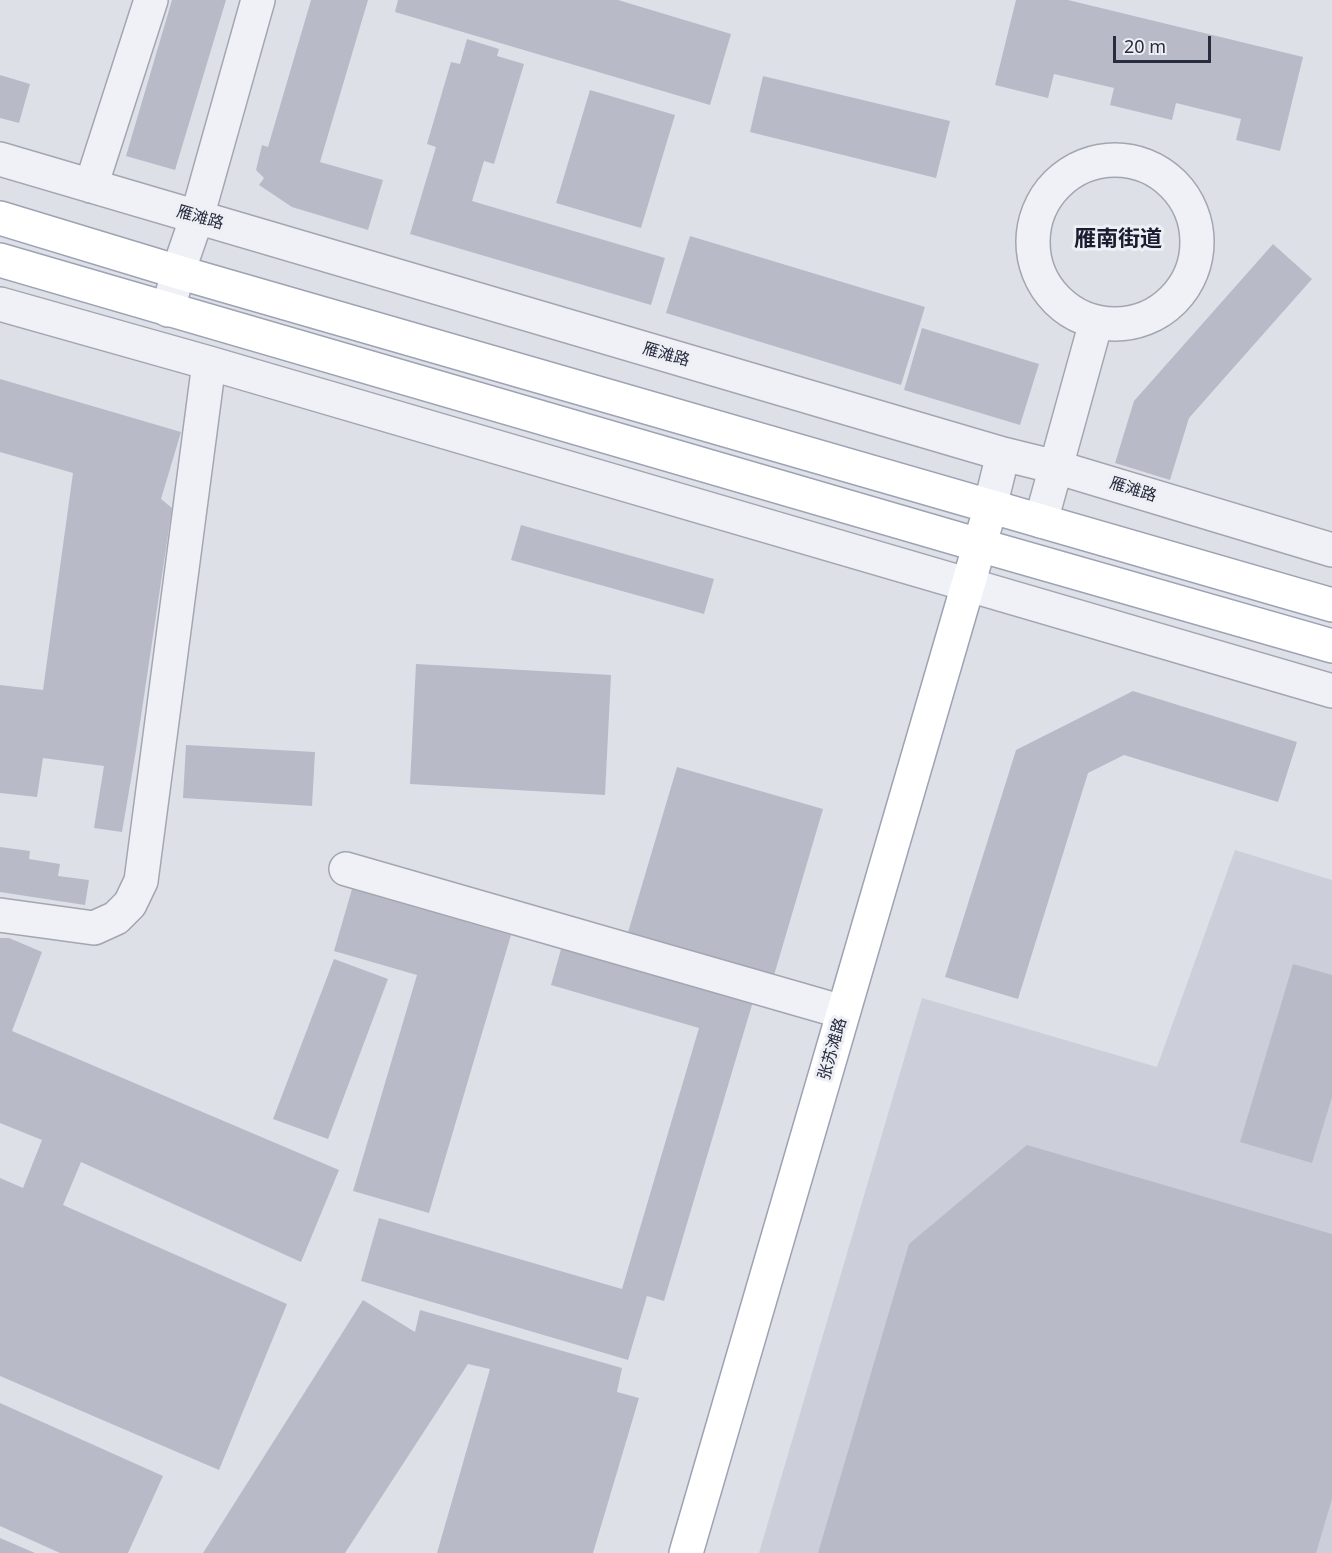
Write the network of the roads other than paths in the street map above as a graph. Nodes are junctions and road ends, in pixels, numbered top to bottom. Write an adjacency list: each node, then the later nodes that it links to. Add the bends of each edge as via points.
1 (151, 0): 4 (street)
2 (258, 0): 5 (street)
3 (0, 159): 4 (street, 雁滩路)
4 (91, 186): 5 (street, 雁滩路)
5 (197, 217): 8 (street); 13 (street, 雁滩路)
6 (0, 218): 8 (main road)
7 (0, 260): 10 (main road)
8 (178, 272): 10 (street); 15 (main road)
9 (0, 304): 12 (street)
10 (168, 310): 18 (main road)
11 (1096, 322): 11 (street, via 1128,324 1158,313 1182,291 1196,261 1197,230 1186,199 1165,175 1136,162 1103,160 1073,171 1049,193 1035,222 1033,254 1044,285 1066,309); 14 (street)
12 (209, 363): 19 (street); 24 (street, via 141,880 130,904 116,918 94,928)
13 (1003, 454): 14 (street, 雁滩路); 15 (street)
14 (1056, 467): 16 (street); 17 (street, 雁滩路)
15 (990, 507): 16 (main road); 18 (main road, 张苏滩路)
16 (1041, 521): 20 (main road)
17 (1328, 542)
18 (979, 545): 19 (main road, 张苏滩路); 21 (main road)
19 (968, 584): 22 (street); 25 (main road, 张苏滩路)
20 (1332, 605)
21 (1332, 646)
22 (1332, 692)
23 (346, 869): 25 (street)
24 (0, 915)
25 (843, 1012): 26 (main road, 张苏滩路)
26 (686, 1553)

